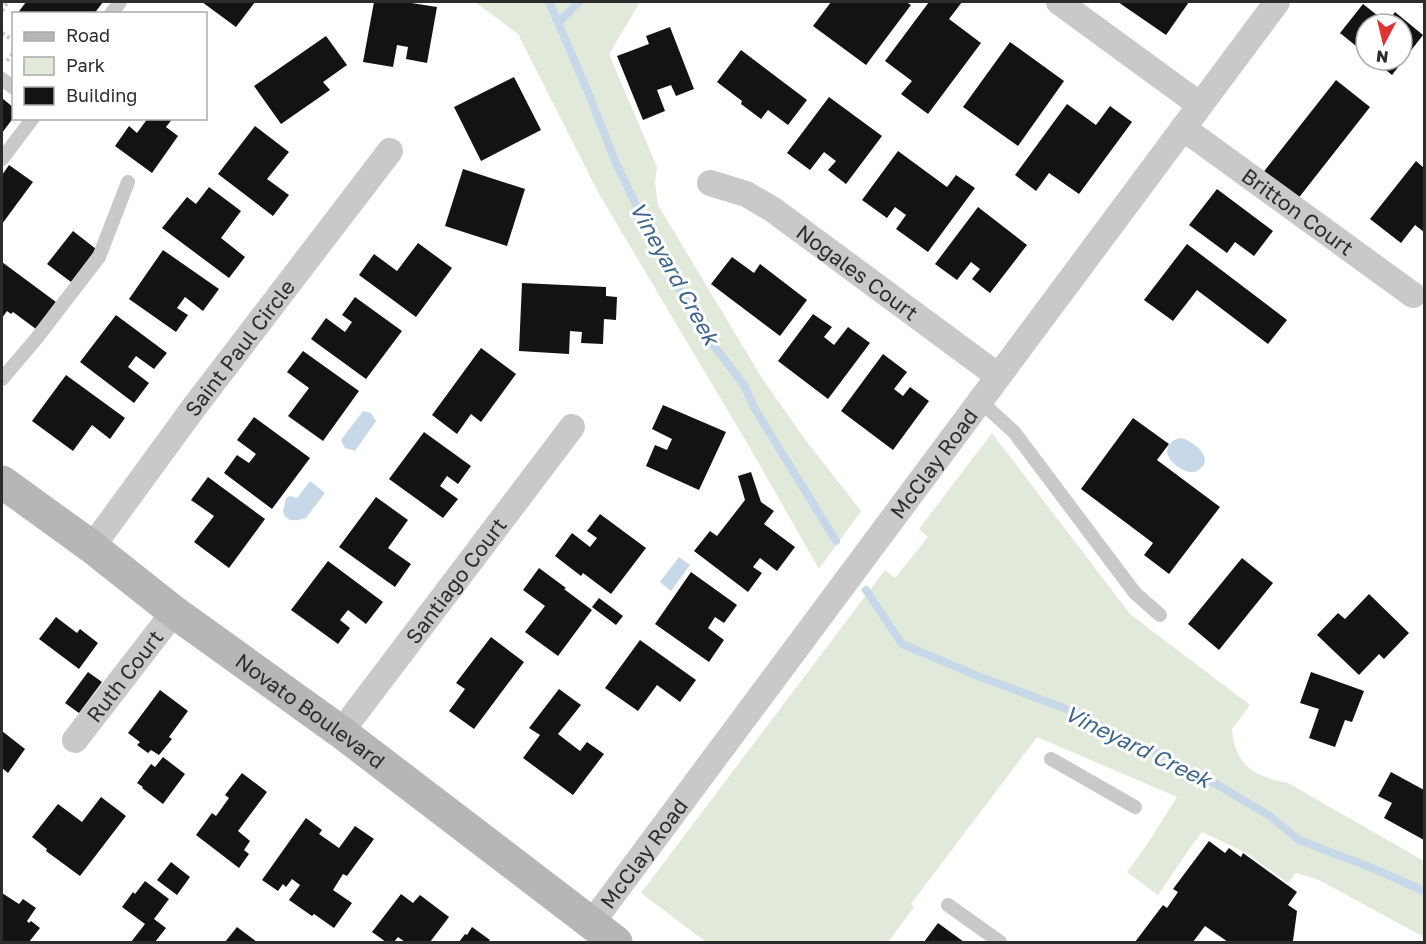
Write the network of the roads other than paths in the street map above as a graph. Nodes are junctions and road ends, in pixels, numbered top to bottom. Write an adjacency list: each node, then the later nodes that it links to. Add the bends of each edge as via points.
1 (1059, 2): 3 (street)
2 (1277, 2): 3 (street, McClay Road)
3 (1200, 105): 5 (street, McClay Road)
4 (31, 120): 7 (lane)
5 (1183, 128): 10 (street, Britton Court); 11 (street, McClay Road)
6 (390, 151): 16 (street, Saint Paul Circle)
7 (2, 159)
8 (128, 182): 12 (lane, via 99,257)
9 (710, 183): 11 (street, Nogales Court, via 746,194 772,209)
10 (1413, 294)
11 (998, 376): 13 (street, McClay Road)
12 (2, 379)
13 (980, 401): 18 (lane, via 1014,432 1135,593); 24 (street, McClay Road)
14 (572, 427): 19 (street, Santiago Court)
15 (2, 482): 16 (main road, Novato Boulevard)
16 (93, 547): 17 (main road, Novato Boulevard)
17 (174, 612): 19 (main road, Novato Boulevard); 20 (street, Ruth Court)
18 (1160, 615)
19 (341, 732): 24 (main road, Novato Boulevard)
20 (75, 740)
21 (1051, 759): 22 (lane)
22 (1135, 807)
23 (948, 905): 25 (lane)
24 (603, 933)
25 (1000, 942)

